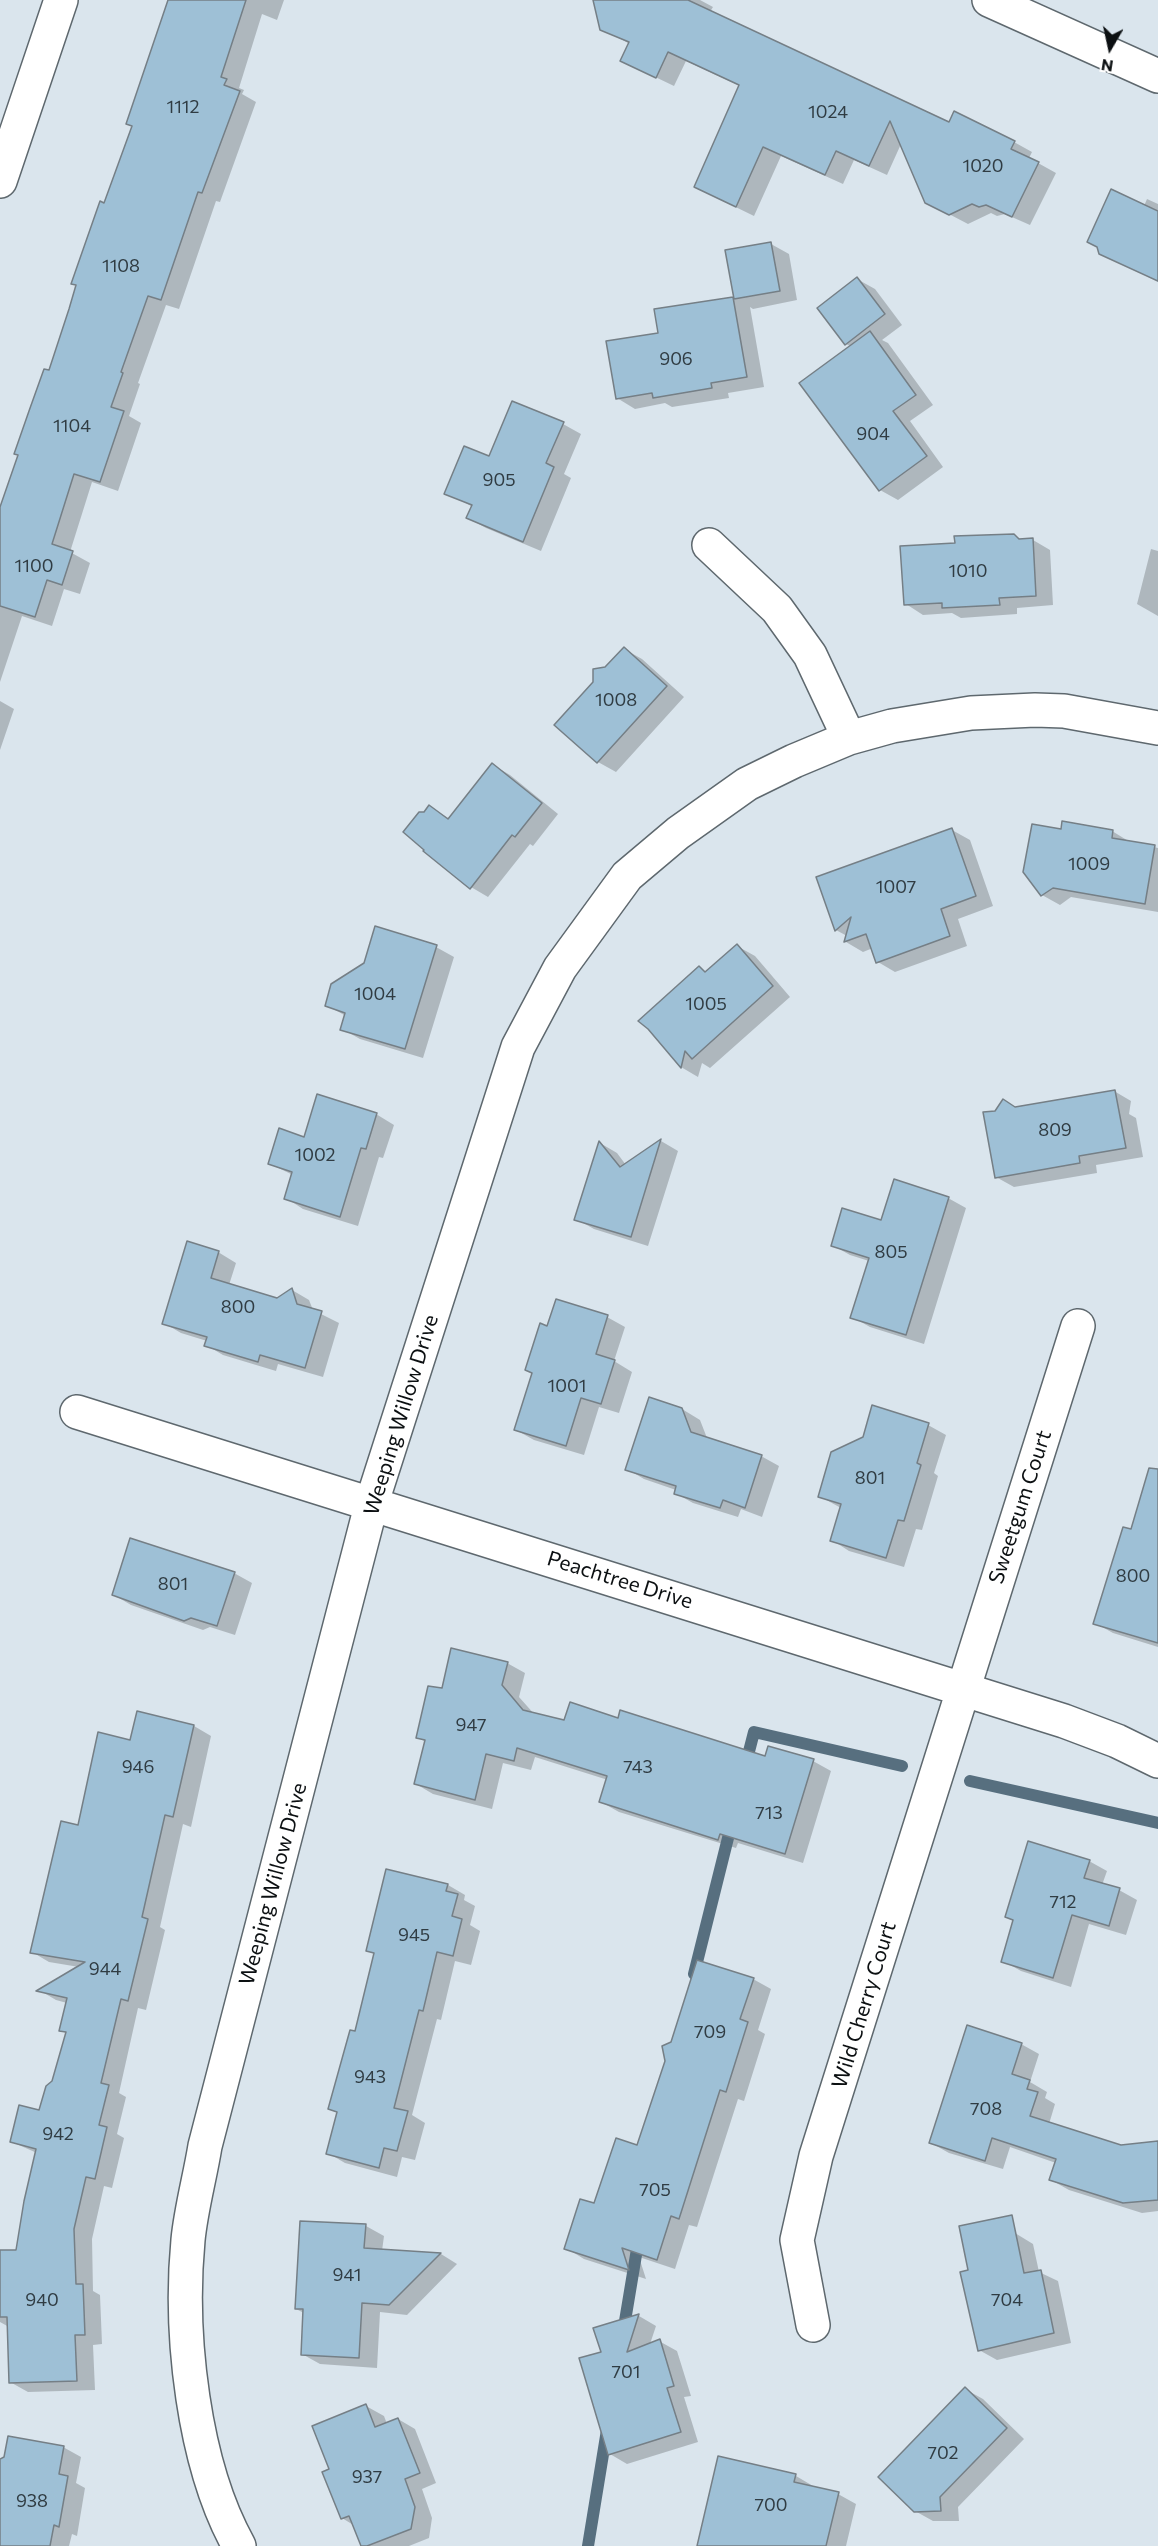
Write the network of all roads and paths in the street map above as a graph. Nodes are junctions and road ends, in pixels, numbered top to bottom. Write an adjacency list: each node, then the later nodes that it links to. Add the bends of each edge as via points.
1 (61, 0): 4 (street)
2 (989, 0): 3 (street)
3 (1158, 76)
4 (0, 181)
5 (709, 545): 7 (street, via 777,609 810,655)
6 (1158, 728): 7 (street, Weeping Willow Drive, via 1064,711 1035,710 970,713 892,726)
7 (849, 738): 10 (street, Weeping Willow Drive, via 747,784 678,832 627,876 560,968 518,1047)
8 (1078, 1326): 11 (street, Sweetgum Court)
9 (77, 1412): 10 (street, Peachtree Drive)
10 (372, 1503): 11 (street, Peachtree Drive); 14 (street, Weeping Willow Drive, via 205,2146 188,2240 186,2337 198,2432 227,2525)
11 (963, 1688): 12 (street, Peachtree Drive, via 1064,1721); 13 (street, Wild Cherry Court, via 805,2198 797,2240)
12 (1158, 1761)
13 (813, 2325)
14 (239, 2546)

